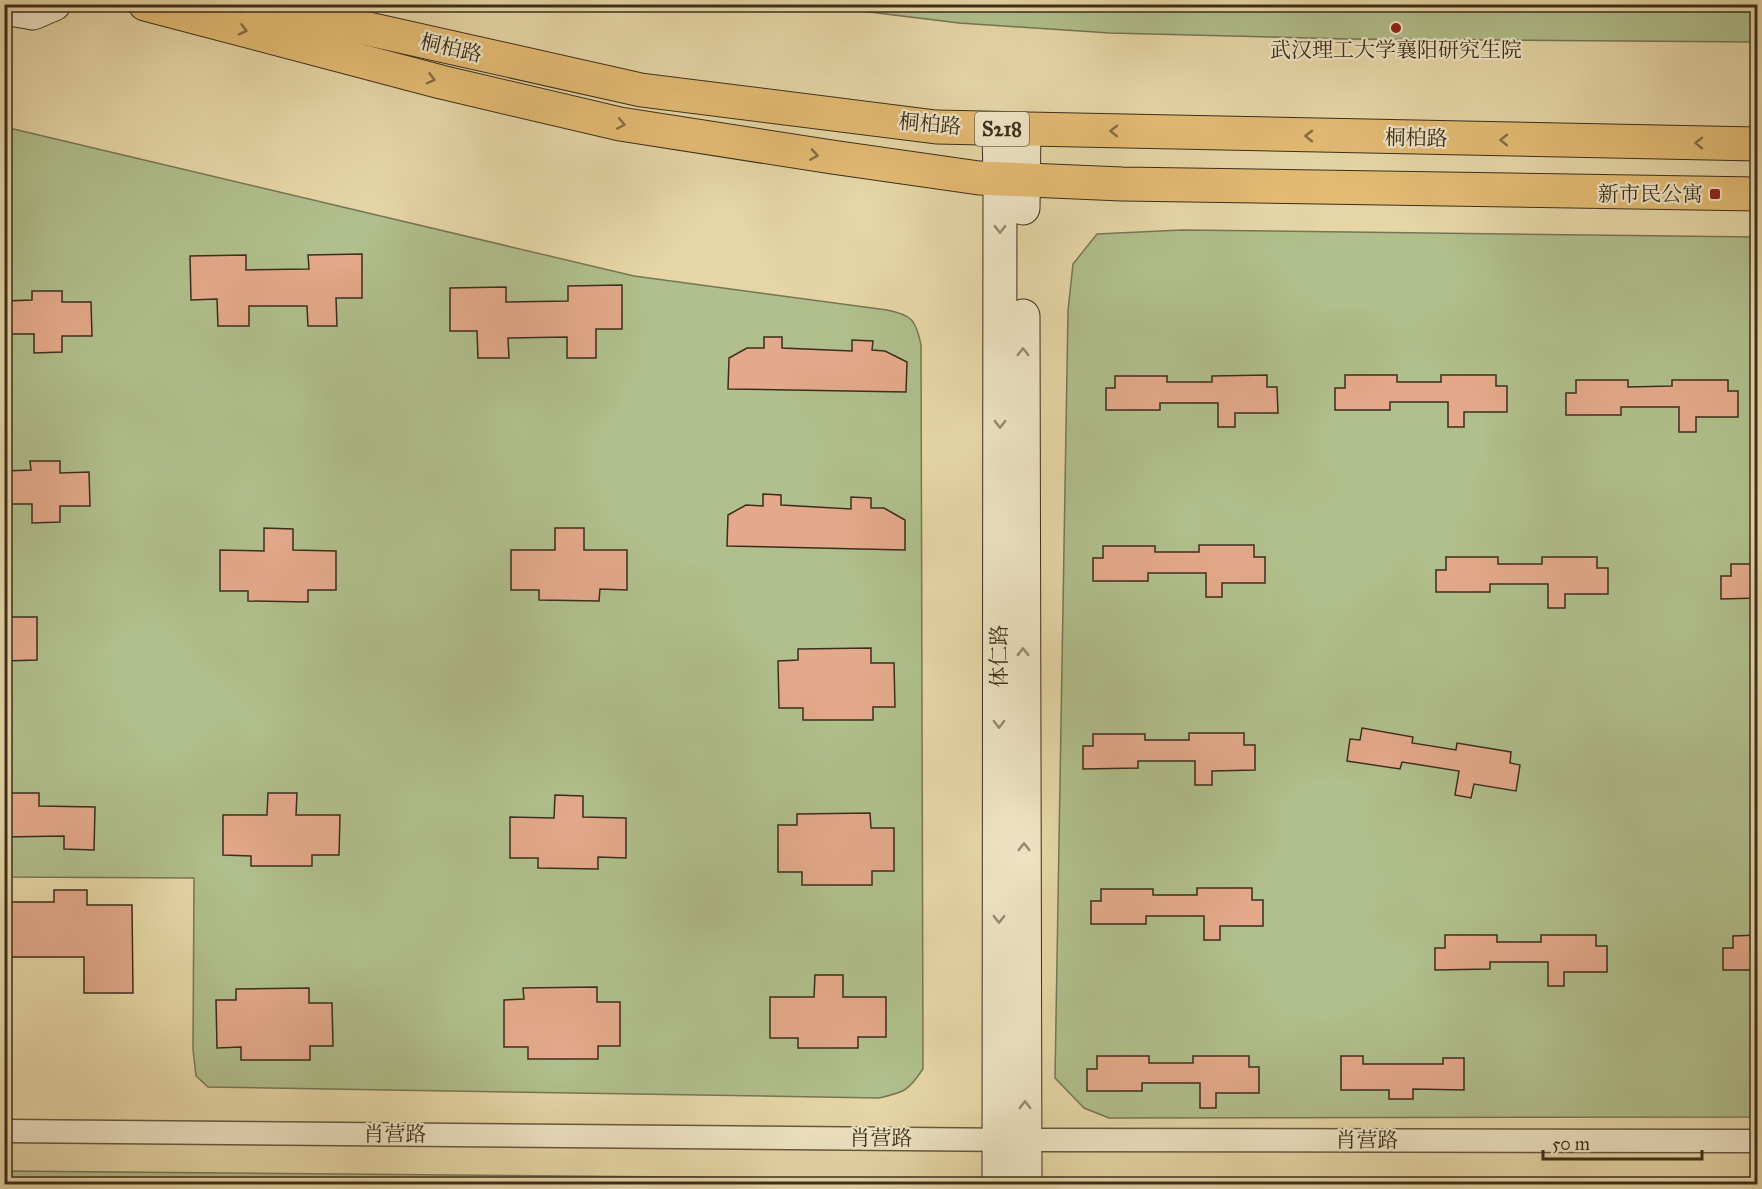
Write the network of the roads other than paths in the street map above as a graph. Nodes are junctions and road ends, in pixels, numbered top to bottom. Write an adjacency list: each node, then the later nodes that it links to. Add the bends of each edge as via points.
1 (54, 4): 4 (street, via 33,14)
2 (146, 4): 7 (main road, one-way to 7, via 441,82 620,124 832,158)
3 (257, 4): 5 (main road, 桐柏路 / S218, via 641,90 936,127)
4 (4, 8)
5 (1011, 129): 6 (main road, 桐柏路 / S218, one-way to 5); 7 (street, 体仁路)
6 (1758, 144)
7 (1011, 179): 8 (main road); 10 (street, 体仁路)
8 (1758, 195)
9 (4, 1131): 10 (street, 肖营路)
10 (1012, 1139): 11 (street, 肖营路); 12 (street, 体仁路); 13 (street, 体仁路)
11 (1758, 1141)
12 (999, 1185)
13 (1025, 1185)

